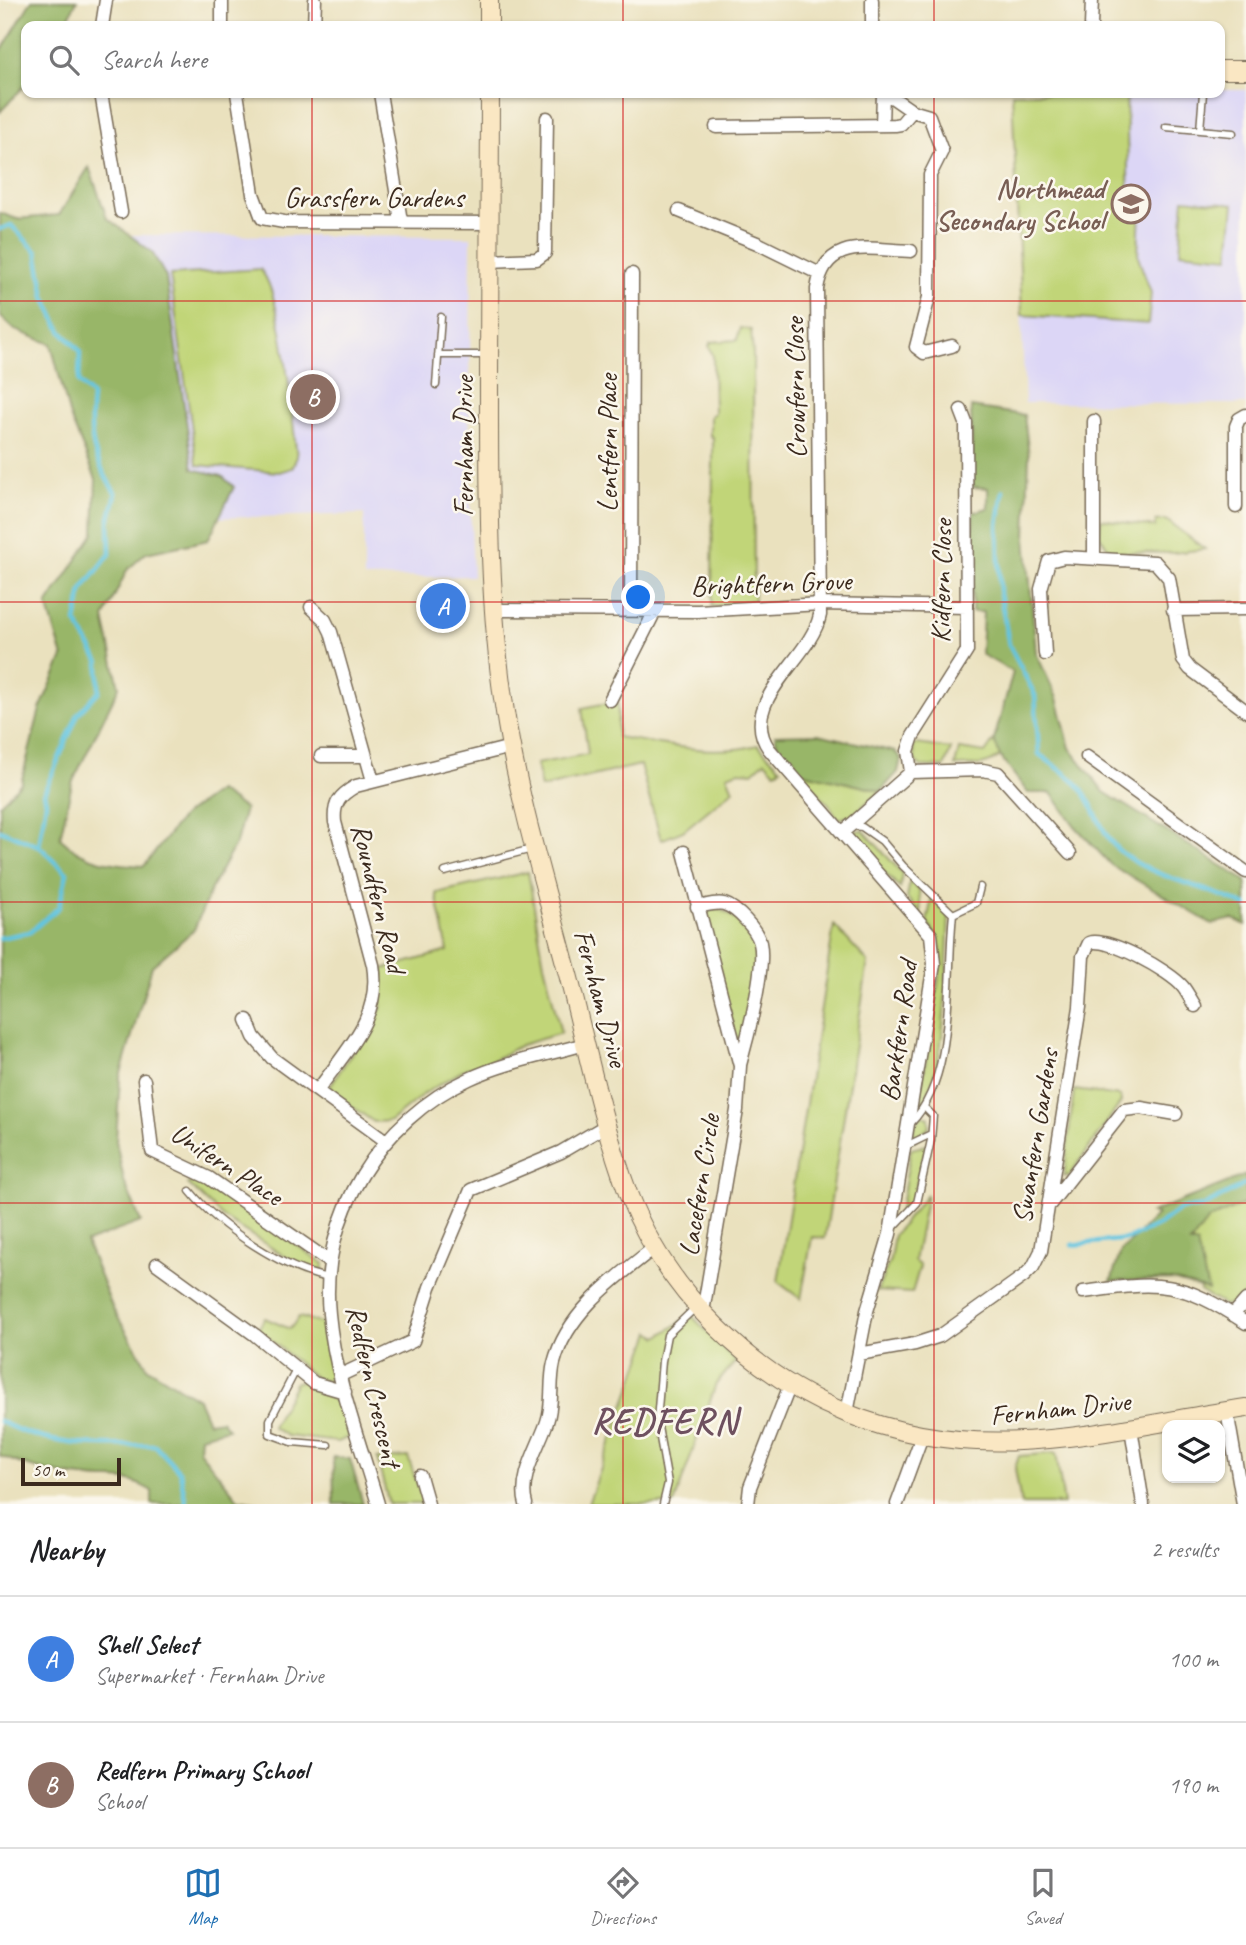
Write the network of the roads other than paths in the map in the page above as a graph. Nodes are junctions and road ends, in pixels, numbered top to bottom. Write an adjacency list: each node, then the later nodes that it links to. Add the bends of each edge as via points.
1 (106, 0): 7 (street)
2 (222, 0): 8 (street)
3 (315, 0): 9 (street)
4 (489, 0): 10 (street)
5 (872, 0): 11 (street)
6 (1092, 0): 12 (street)
7 (103, 21)
8 (222, 21)
9 (314, 21)
10 (489, 21)
11 (872, 21)
12 (1091, 21)
13 (1225, 71): 14 (street)
14 (1246, 71)
15 (102, 98): 30 (street)
16 (238, 98): 31 (street, Grassfern Gardens, via 253,194 262,218 284,222)
17 (381, 98): 31 (street)
18 (490, 98): 32 (street, Fernham Drive)
19 (885, 98): 24 (street)
20 (892, 98): 22 (street)
21 (1203, 98): 27 (lane)
22 (912, 111): 24 (street, via 898,125); 38 (street, via 933,120 942,152 930,175 929,297 916,347 924,353)
23 (547, 118): 34 (street, via 545,253 537,259)
24 (882, 125): 25 (street)
25 (716, 127)
26 (1166, 127): 27 (lane)
27 (1200, 130): 28 (lane)
28 (1233, 133)
29 (679, 211): 36 (street)
30 (121, 212)
31 (401, 221): 32 (street, Grassfern Gardens)
32 (489, 223): 34 (street, Fernham Drive)
33 (911, 251): 36 (street, via 840,252 824,263)
34 (490, 261): 40 (street, Fernham Drive)
35 (632, 274): 53 (street, Lentfern Place)
36 (820, 274): 47 (street, Crowfern Close)
37 (441, 317): 39 (lane)
38 (952, 346)
39 (438, 355): 40 (lane); 41 (lane)
40 (489, 355): 50 (street, Fernham Drive, via 489,552)
41 (436, 385)
42 (961, 410): 49 (street, Kidfern Close, via 967,423)
43 (1246, 415): 45 (street, via 1236,426)
44 (1094, 421): 46 (street)
45 (1236, 507)
46 (1094, 557): 51 (street, via 1155,562 1169,578); 55 (street, via 1056,557 1046,565 1041,599)
47 (821, 604): 49 (street, Brightfern Grove); 54 (street, Brightfern Grove); 64 (street, Barkfern Road, via 810,638 763,706 759,730 769,749)
48 (311, 607): 59 (street, via 331,632)
49 (967, 607): 62 (street, Kidfern Close, via 965,657 913,736 908,751)
50 (494, 610): 53 (street, Brightfern Grove); 58 (street, Fernham Drive)
51 (1173, 610): 52 (street); 57 (street, via 1179,646 1190,669)
52 (1246, 610)
53 (631, 611): 54 (street, Brightfern Grove)
54 (655, 611): 56 (street)
55 (1045, 654)
56 (610, 700)
57 (1246, 711)
58 (511, 747): 63 (street, Roundfern Road); 65 (street, Fernham Drive)
59 (366, 756): 60 (street); 63 (street)
60 (321, 757)
61 (1087, 757): 69 (street)
62 (911, 772): 64 (street); 67 (street, via 998,773)
63 (373, 781): 78 (street, Roundfern Road, via 346,792 335,804 334,814 373,965 374,1002)
64 (846, 829): 72 (lane, via 862,827 882,841); 82 (street, Barkfern Road, via 934,944)
65 (534, 848): 68 (lane); 75 (street, Fernham Drive)
66 (684, 852): 71 (street, Lacefern Circle)
67 (1070, 853)
68 (445, 872)
69 (1246, 872)
70 (980, 887): 72 (lane, via 976,903)
71 (697, 907): 76 (street, Lacefern Circle); 76 (street, Lacefern Circle, via 721,904 733,909 761,945)
72 (953, 914): 79 (lane, via 941,1057)
73 (1195, 1006): 87 (street, Swanfern Gardens, via 1176,980 1108,942 1094,941 1085,948)
74 (247, 1020): 78 (street, via 254,1038 272,1058)
75 (585, 1044): 81 (street, Fernham Drive); 84 (street, Redfern Crescent, via 471,1078 416,1112)
76 (740, 1066): 95 (street, Lacefern Circle, via 737,1110)
77 (144, 1080): 90 (street, Unifern Place, via 152,1151 209,1178)
78 (318, 1090): 84 (street)
79 (925, 1108): 82 (lane); 83 (lane, via 933,1116)
80 (1176, 1114): 87 (street, via 1124,1110)
81 (607, 1125): 89 (street, Fernham Drive, via 630,1196); 100 (street, via 561,1152 471,1190 429,1287 414,1341)
82 (909, 1125): 85 (street, Barkfern Road)
83 (931, 1134): 85 (lane); 88 (lane, via 917,1203)
84 (386, 1141): 90 (street, Redfern Crescent, via 346,1207)
85 (906, 1146): 88 (street, Barkfern Road)
86 (190, 1191): 92 (lane, via 225,1223 279,1259 307,1274)
87 (1049, 1204): 98 (street, Swanfern Gardens, via 1041,1251 1024,1276 940,1336)
88 (891, 1229): 98 (street, Barkfern Road)
89 (655, 1247): 95 (street, Fernham Drive); 112 (street, via 593,1296 556,1356 552,1405 524,1483)
90 (330, 1262): 92 (street, Redfern Crescent)
91 (157, 1264): 99 (street, via 256,1335)
92 (329, 1278): 100 (street, Redfern Crescent, via 328,1313)
93 (1083, 1292): 96 (street, via 1148,1284 1183,1288)
94 (1246, 1300): 96 (street)
95 (700, 1308): 101 (street, Fernham Drive, via 755,1361); 113 (lane, via 667,1335 662,1361 657,1421 668,1483)
96 (1233, 1315): 97 (street)
97 (1246, 1323)
98 (859, 1354): 105 (street, Barkfern Road)
99 (296, 1370): 102 (street, via 326,1388); 108 (lane, via 270,1420 270,1434 292,1442)
100 (341, 1375): 102 (street, Redfern Crescent)
101 (790, 1385): 105 (street, Fernham Drive); 114 (street, via 750,1487)
102 (345, 1392): 110 (street, Redfern Crescent)
103 (1246, 1408): 104 (street, Fernham Drive)
104 (1227, 1411): 106 (street, Fernham Drive); 117 (street)
105 (847, 1413): 107 (street, Fernham Drive)
106 (1130, 1428): 107 (street, Fernham Drive, via 1012,1444); 116 (street)
107 (922, 1436): 115 (street)
108 (328, 1445)
109 (420, 1476): 111 (street)
110 (378, 1504)
111 (428, 1504)
112 (526, 1504)
113 (663, 1504)
114 (748, 1504)
115 (897, 1504)
116 (1143, 1504)
117 (1243, 1504)

